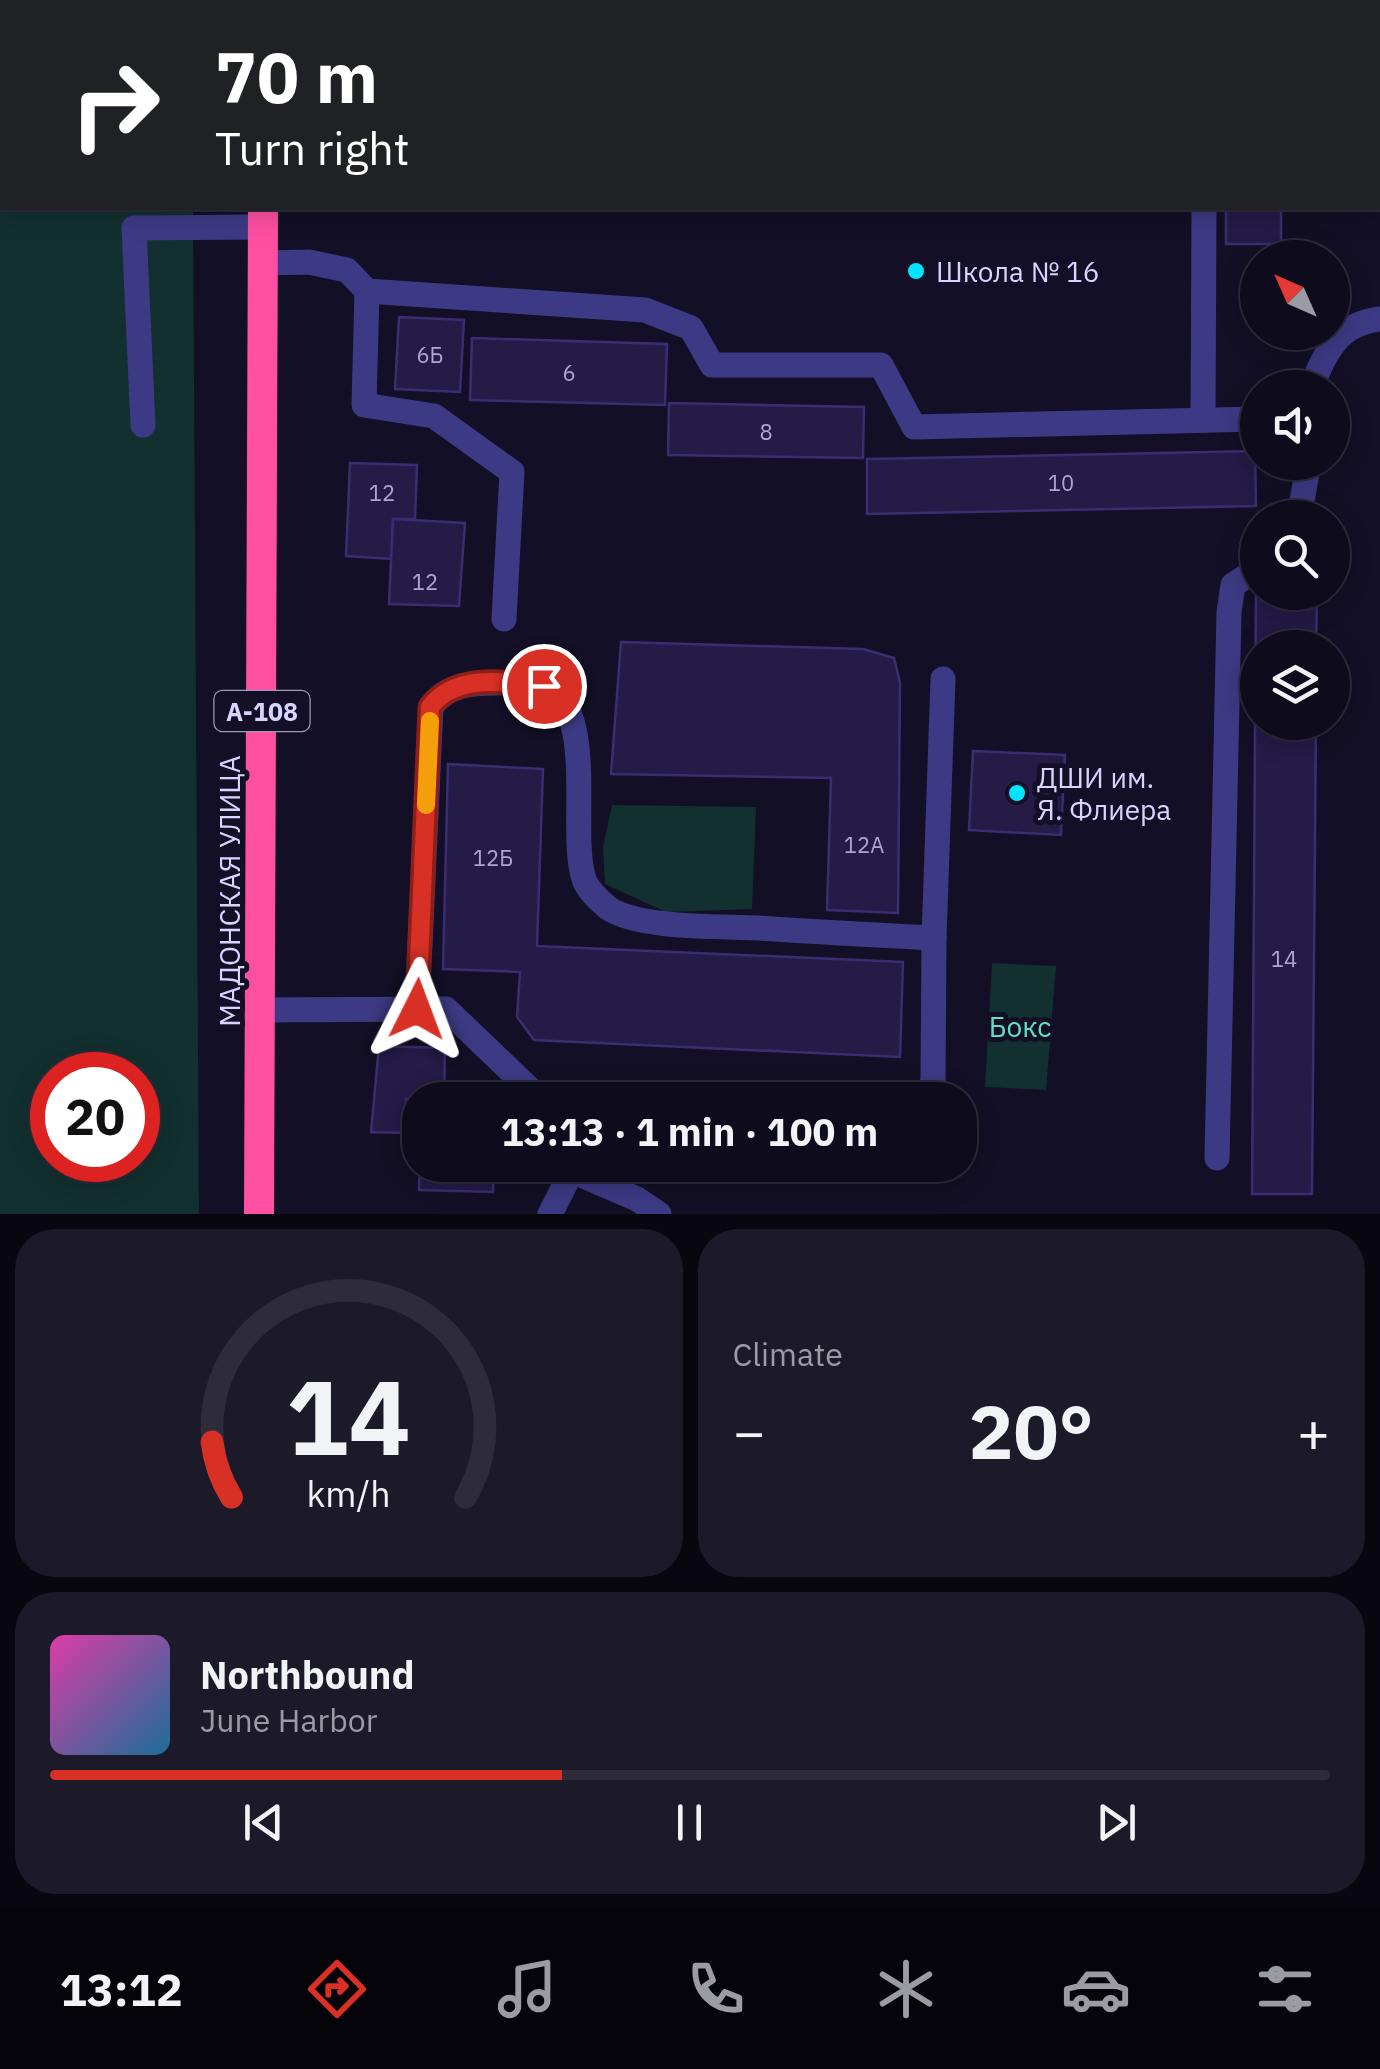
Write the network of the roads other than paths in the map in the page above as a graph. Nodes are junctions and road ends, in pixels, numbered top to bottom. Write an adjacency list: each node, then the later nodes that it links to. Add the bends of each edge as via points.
1 (1204, 210): 8 (lane)
2 (263, 217): 3 (highway, МАДОНСКАЯ УЛИЦА / А-108); 9 (lane, via 134,228)
3 (262, 263): 4 (lane, via 348,270); 17 (highway, МАДОНСКАЯ УЛИЦА / А-108)
4 (366, 291): 8 (lane, via 646,310 691,328 712,364 881,366 914,427); 13 (lane, via 364,405 434,416 512,472)
5 (1380, 318): 6 (lane, via 1348,326)
6 (1320, 370)
7 (1240, 419): 8 (lane)
8 (1203, 420)
9 (143, 425)
10 (1226, 566): 11 (lane)
11 (1240, 567)
12 (1240, 580): 20 (lane, via 1233,585 1230,612)
13 (504, 619)
14 (943, 679): 15 (lane)
15 (934, 938): 16 (lane, via 668,924 609,908 584,882 577,756 564,702 544,686 468,683 442,693 430,707); 19 (lane)
16 (417, 1009): 17 (lane); 18 (lane, via 446,1009)
17 (260, 1010): 23 (highway, МАДОНСКАЯ УЛИЦА / А-108)
18 (522, 1082)
19 (933, 1082)
20 (1217, 1158)
21 (565, 1182): 24 (lane)
22 (601, 1182): 25 (lane)
23 (259, 1214)
24 (550, 1214)
25 (658, 1214)

